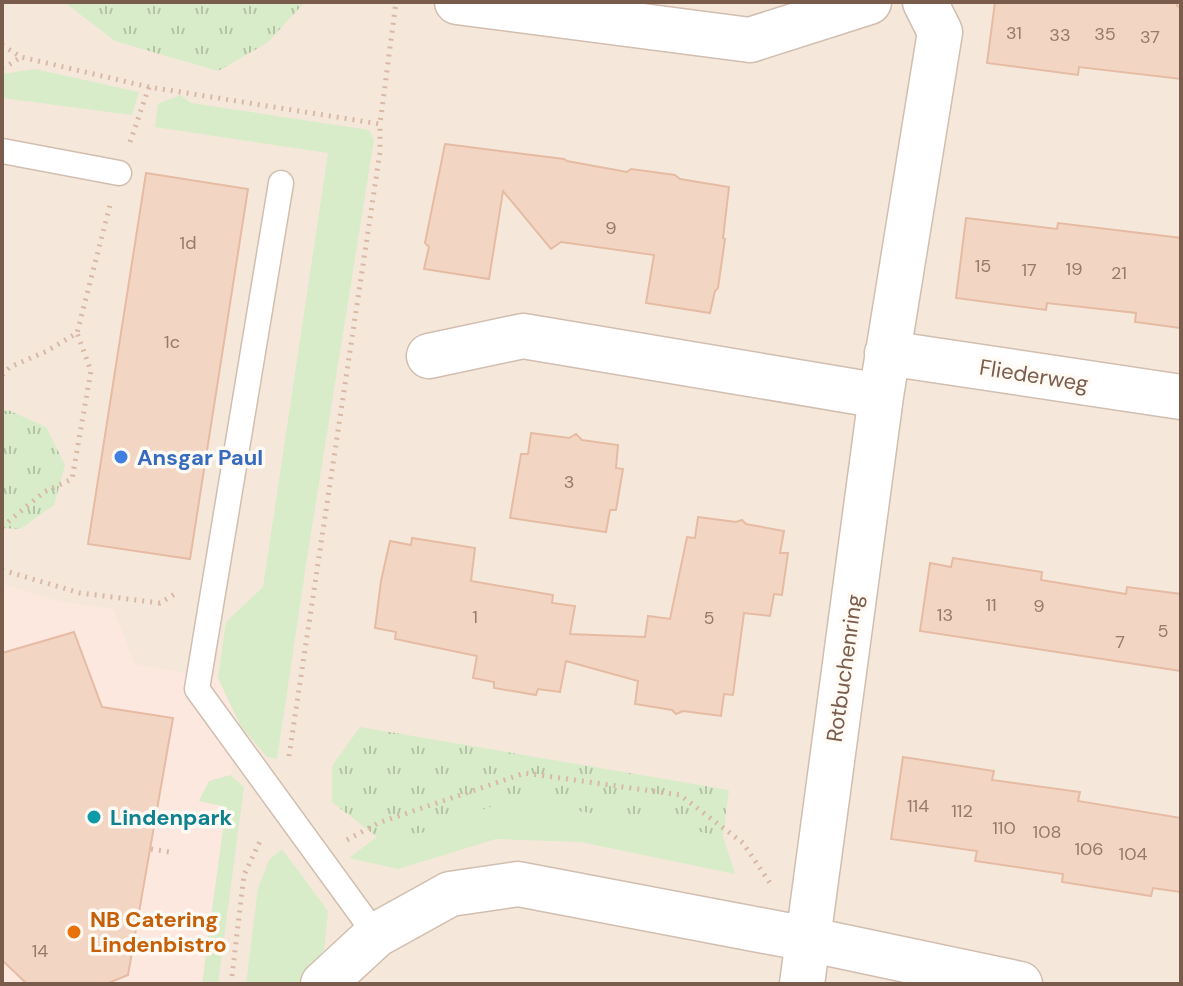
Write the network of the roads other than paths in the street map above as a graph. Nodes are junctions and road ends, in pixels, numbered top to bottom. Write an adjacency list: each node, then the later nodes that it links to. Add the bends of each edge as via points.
1 (457, 2): 2 (street, via 750,40)
2 (869, 2)
3 (925, 2): 7 (street, Rotbuchenring, via 940,32)
4 (2, 151): 5 (lane)
5 (119, 173)
6 (281, 183): 11 (lane, via 197,689)
7 (887, 353): 9 (street, Rotbuchenring); 10 (street, Fliederweg)
8 (429, 356): 9 (street, via 523,336)
9 (881, 396): 12 (street, Rotbuchenring)
10 (1181, 397)
11 (376, 935): 12 (street, via 450,894 518,884); 13 (street)
12 (807, 939): 14 (street, Rotbuchenring); 15 (street)
13 (323, 984)
14 (802, 984)
15 (1020, 984)

